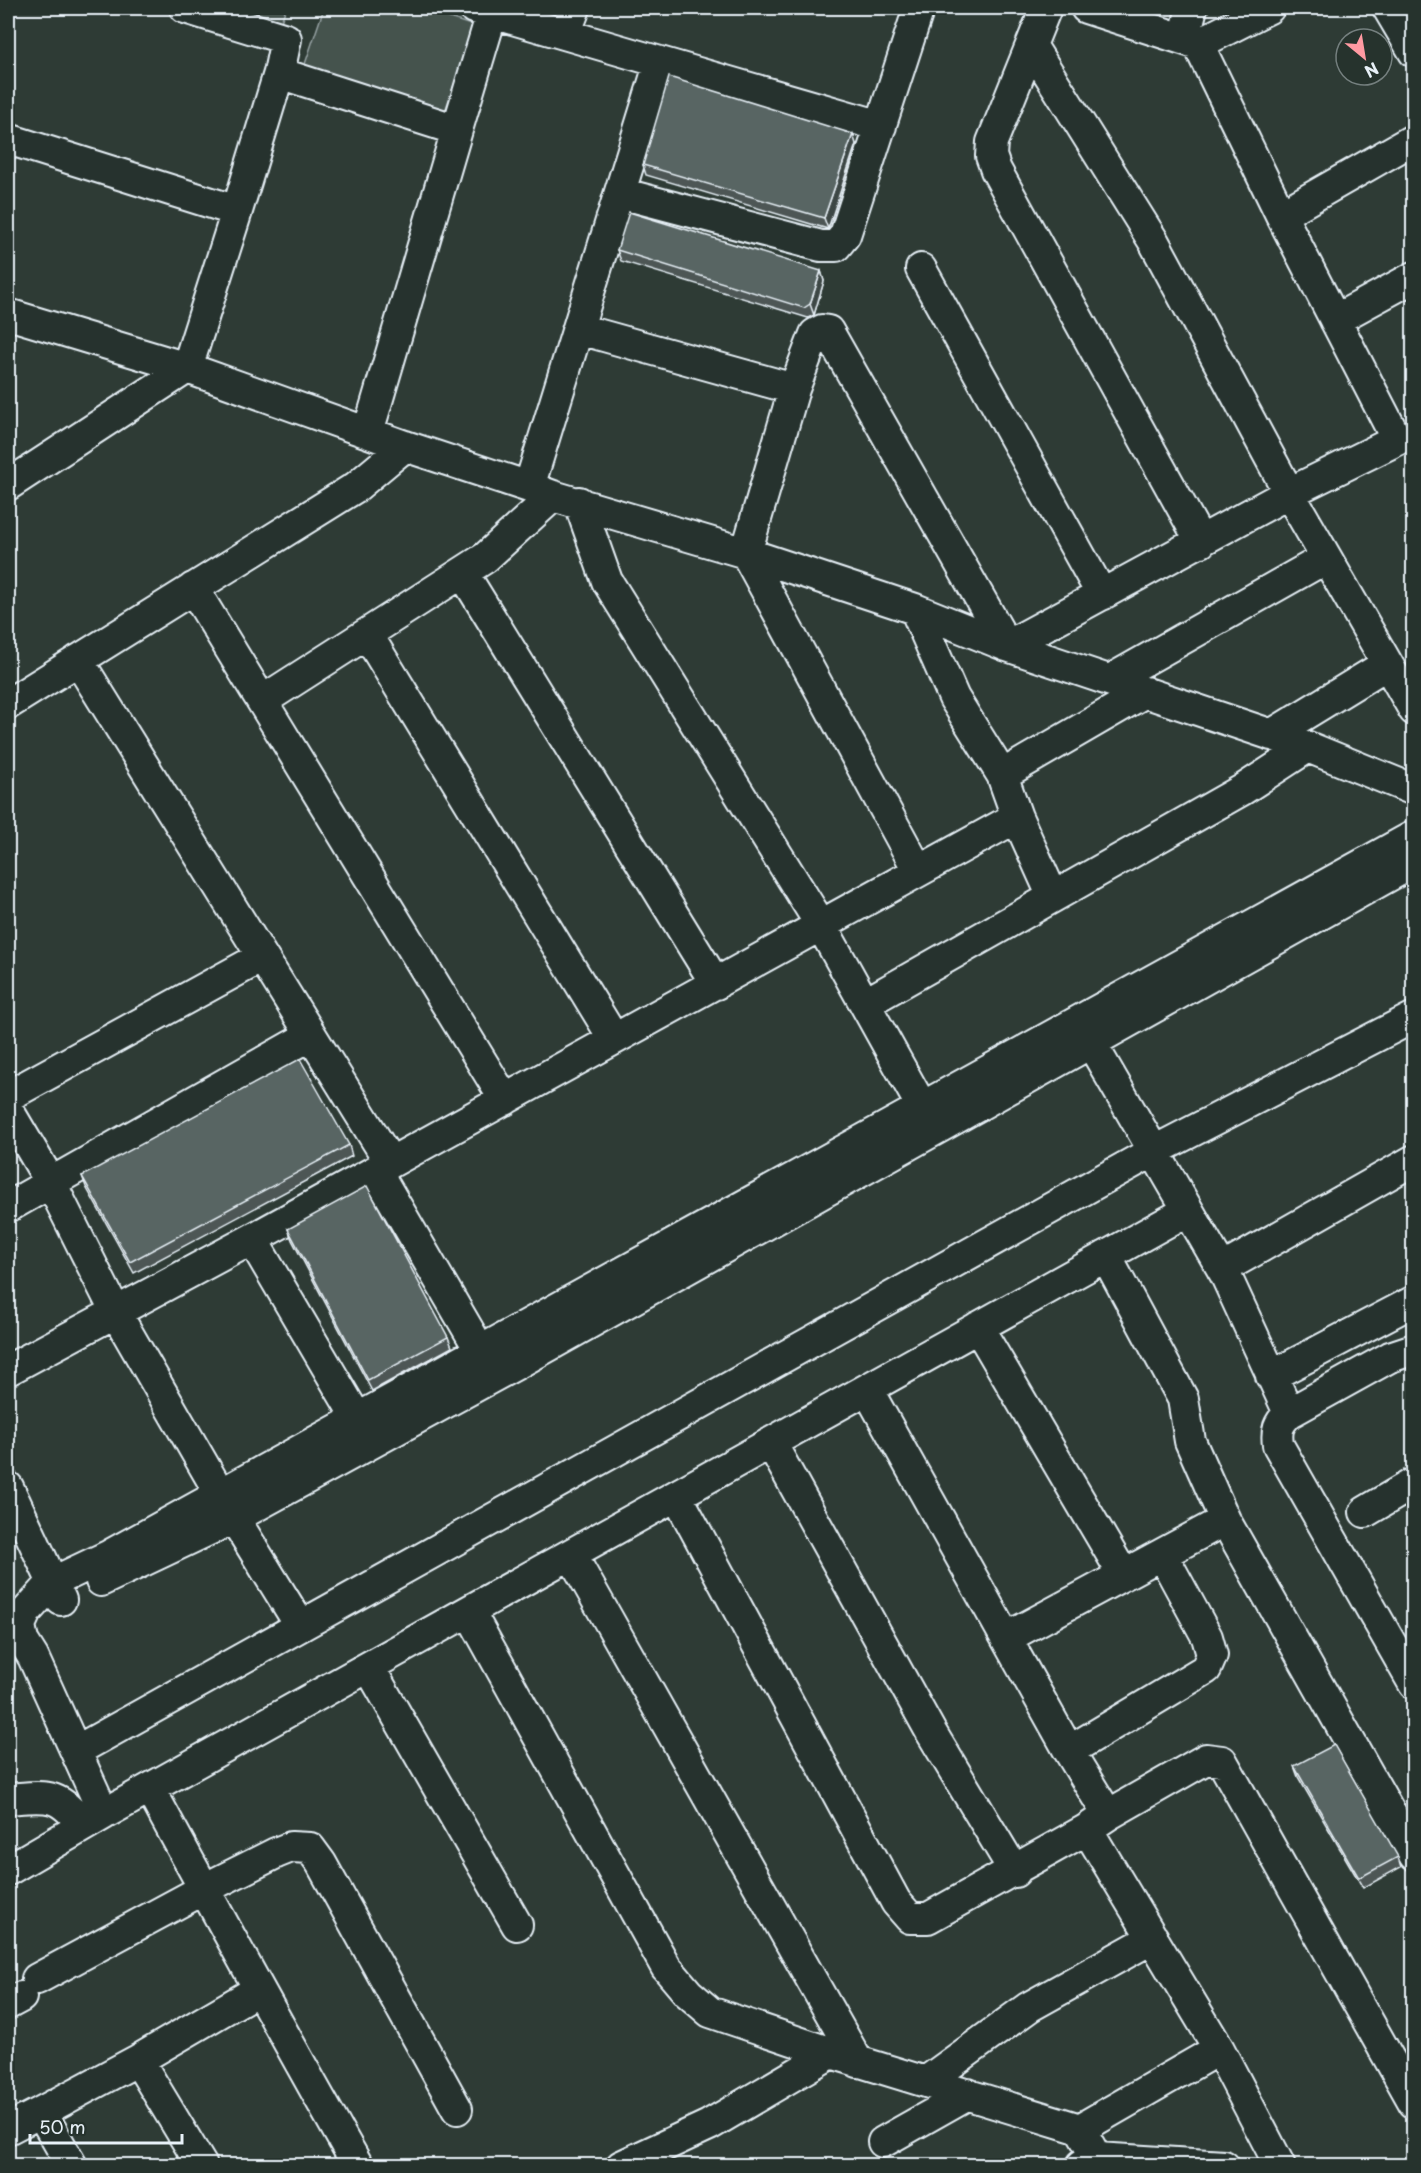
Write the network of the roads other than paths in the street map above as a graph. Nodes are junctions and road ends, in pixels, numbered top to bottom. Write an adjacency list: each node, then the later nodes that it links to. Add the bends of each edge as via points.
1 (185, 8): 14 (street, via 286,39)
2 (919, 8): 15 (street)
3 (1046, 8): 11 (street)
4 (1086, 8): 10 (street)
5 (1192, 8): 10 (street)
6 (1269, 8): 10 (street)
7 (1388, 8): 12 (street)
8 (483, 10): 9 (street); 16 (street)
9 (570, 21): 13 (street)
10 (1191, 41): 21 (street)
11 (1032, 47): 33 (street, via 1154,242); 35 (street, via 992,142 993,163)
12 (1413, 52)
13 (660, 62): 15 (street); 19 (street)
14 (279, 73): 16 (street); 20 (street)
15 (881, 126): 19 (street, via 846,235 836,246 821,246)
16 (457, 130): 29 (street)
17 (8, 139): 20 (street)
18 (1413, 139): 21 (street)
19 (620, 194): 26 (street)
20 (237, 211): 27 (street)
21 (1281, 215): 25 (street)
22 (921, 269): 40 (street)
23 (1413, 277): 25 (street)
24 (8, 314): 27 (street)
25 (1335, 320): 30 (street)
26 (579, 329): 28 (street); 34 (street)
27 (187, 368): 29 (street); 32 (street)
28 (794, 389): 36 (street); 43 (street, via 815,334 828,331)
29 (368, 432): 31 (street)
30 (1405, 436): 33 (street)
31 (405, 446): 34 (street); 39 (street, via 356,487)
32 (8, 485)
33 (1289, 493): 35 (street); 37 (street)
34 (554, 495): 36 (street); 38 (street); 60 (street)
35 (1201, 542): 40 (street)
36 (747, 553): 41 (street); 58 (street)
37 (1326, 558): 45 (street); 46 (street)
38 (463, 573): 42 (street); 62 (street)
39 (193, 588): 44 (street); 48 (street)
40 (1102, 595): 43 (street)
41 (915, 609): 43 (street); 53 (street, via 954,698)
42 (367, 634): 48 (street); 67 (street)
43 (1007, 646): 46 (street)
44 (78, 660): 49 (street); 61 (street)
45 (1387, 664): 50 (street); 51 (street)
46 (1110, 680): 47 (street)
47 (1145, 692): 51 (street); 53 (street)
48 (262, 701): 69 (street)
49 (8, 704)
50 (1413, 710)
51 (1271, 735): 52 (street)
52 (1308, 747): 54 (street); 59 (street, via 1242,790)
53 (1002, 775): 55 (street)
54 (1413, 790)
55 (1017, 817): 58 (street); 59 (street)
56 (1413, 836): 65 (street)
57 (1413, 862): 65 (street)
58 (918, 870): 60 (street)
59 (1053, 897): 63 (street)
60 (821, 925): 62 (street); 63 (street)
61 (262, 957): 66 (street); 68 (street)
62 (716, 984): 67 (street)
63 (866, 1003): 70 (street)
64 (1413, 1017): 72 (street)
65 (1085, 1032): 70 (street); 72 (street); 95 (street)
66 (311, 1035): 74 (street); 75 (street)
67 (614, 1039): 69 (street)
68 (8, 1096)
69 (505, 1100): 74 (street)
70 (922, 1107): 85 (street)
71 (8, 1110): 75 (street)
72 (1152, 1152): 77 (street); 103 (street)
73 (1413, 1160): 80 (street)
74 (383, 1167): 78 (street); 85 (street)
75 (51, 1183): 76 (street); 82 (street)
76 (8, 1207)
77 (1187, 1211): 79 (street); 80 (street)
78 (252, 1239): 82 (street); 90 (street)
79 (1106, 1256): 83 (street); 97 (street, via 1183,1399 1190,1442)
80 (1222, 1269): 87 (street)
81 (1413, 1301): 87 (street)
82 (116, 1313): 86 (street); 95 (street)
83 (978, 1327): 88 (street); 100 (street)
84 (1413, 1349): 89 (street, via 1390,1357)
85 (480, 1350): 90 (street)
86 (8, 1370)
87 (1271, 1376): 89 (street)
88 (867, 1389): 91 (street); 104 (street)
89 (1288, 1413): 106 (street, via 1276,1432 1278,1446)
90 (357, 1418): 95 (street)
91 (771, 1443): 94 (street); 115 (street, via 931,1732)
92 (1413, 1483): 96 (street)
93 (8, 1487): 101 (street)
94 (677, 1496): 98 (street); 115 (street, via 896,1902 909,1918 928,1918)
95 (227, 1506): 101 (street); 103 (street)
96 (1365, 1512)
97 (1225, 1520): 99 (street); 113 (street)
98 (571, 1554): 102 (street); 122 (street)
99 (1162, 1554): 100 (street); 108 (street, via 1208,1637 1212,1655 1206,1669)
100 (1123, 1574): 104 (street)
101 (50, 1594): 107 (street, via 26,1612 20,1625 23,1641)
102 (469, 1611): 105 (street); 122 (street, via 666,1967 688,1994 710,2012)
103 (300, 1625): 107 (street)
104 (1006, 1638): 108 (street)
105 (369, 1667): 109 (street); 117 (street)
106 (1410, 1670)
107 (76, 1750): 111 (street)
108 (1069, 1750): 112 (street)
109 (150, 1789): 111 (street); 116 (street)
110 (8, 1799): 111 (street, via 57,1799)
111 (94, 1820): 114 (street)
112 (1097, 1822): 115 (street); 118 (street); 126 (street, via 1206,1759 1222,1761)
113 (1413, 1855)
114 (8, 1870)
115 (1015, 1872)
116 (204, 1889): 119 (street); 120 (street); 127 (street, via 291,1847 310,1848)
117 (518, 1925)
118 (1153, 1938): 121 (street); 124 (street, via 1029,2007)
119 (258, 1990): 123 (street); 136 (street)
120 (22, 1994)
121 (1219, 2049): 130 (street); 133 (street)
122 (844, 2057): 124 (street); 137 (street)
123 (138, 2060): 128 (street); 135 (street)
124 (927, 2081): 125 (street)
125 (968, 2094): 130 (street); 131 (street)
126 (1413, 2103)
127 (457, 2109)
128 (40, 2112): 129 (street); 134 (street)
129 (8, 2129)
130 (1080, 2129): 132 (street)
131 (883, 2142)
132 (1092, 2163): 138 (street)
133 (1270, 2164)
134 (72, 2166)
135 (202, 2166)
136 (358, 2166)
137 (621, 2166)
138 (1224, 2166)

